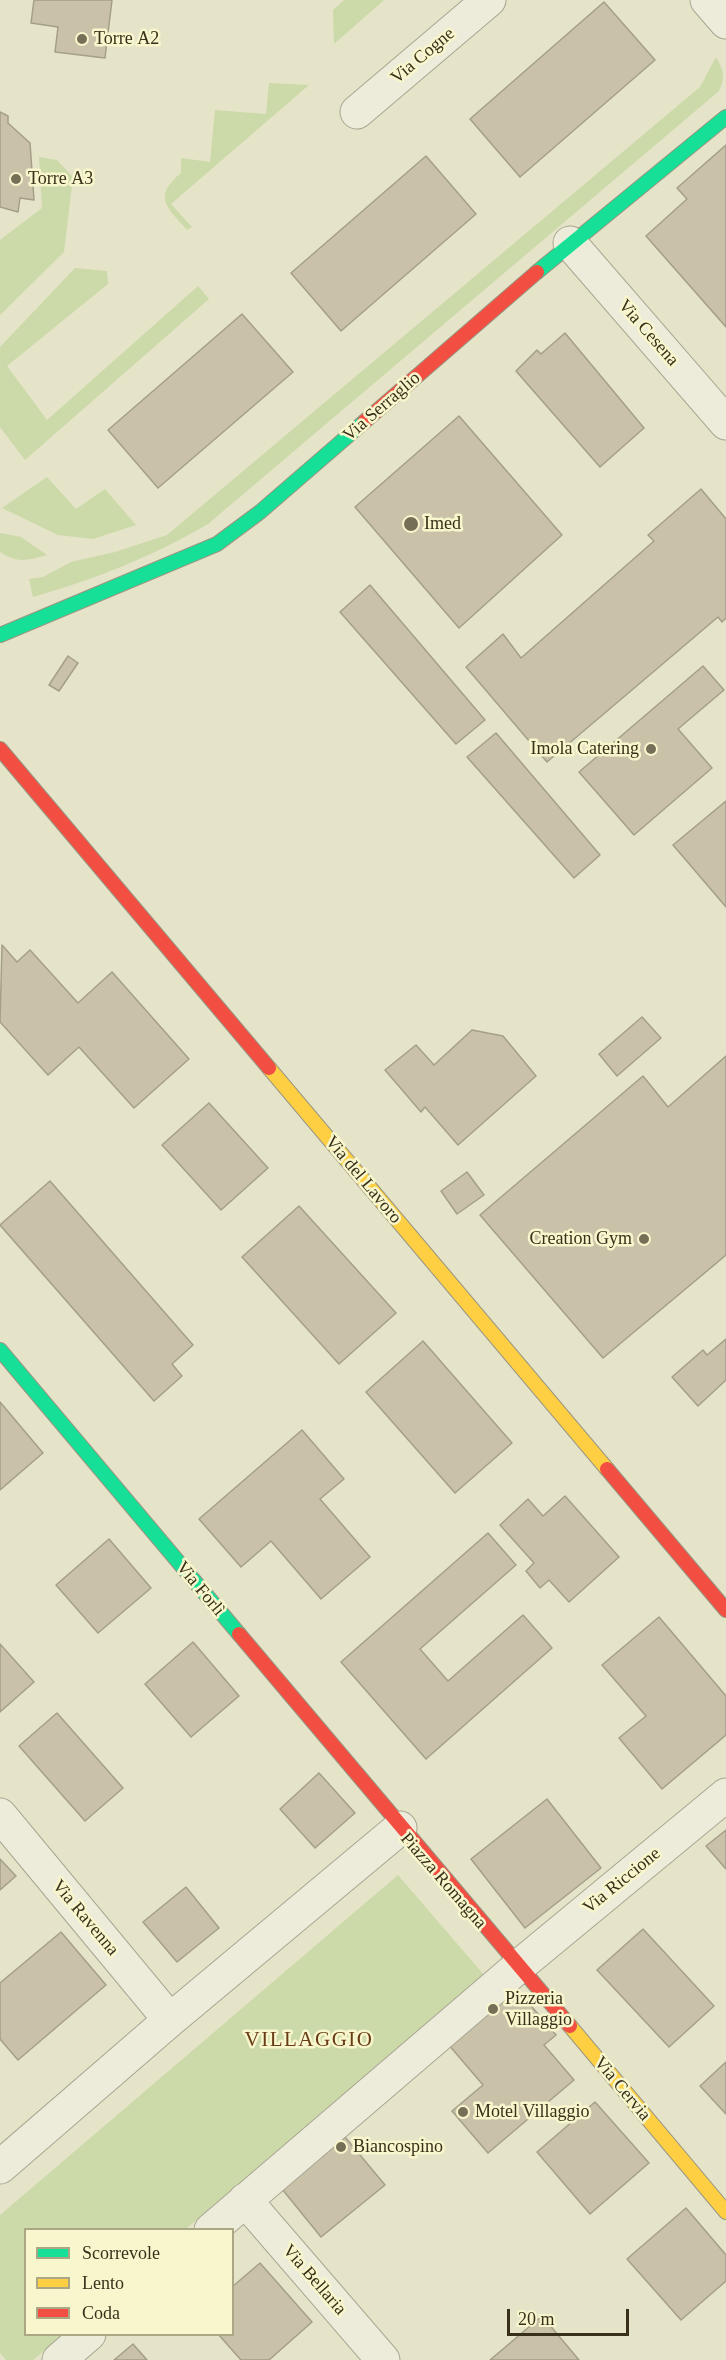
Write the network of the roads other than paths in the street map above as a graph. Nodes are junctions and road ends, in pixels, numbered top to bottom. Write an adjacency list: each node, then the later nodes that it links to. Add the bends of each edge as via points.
1 (489, 0): 4 (street, Via Cogne)
2 (707, 0): 3 (street)
3 (726, 22)
4 (357, 112)
5 (726, 117): 6 (street, Via Serraglio)
6 (570, 243): 7 (street, Via Cesena); 8 (street, Via Serraglio, via 260,512 217,544)
7 (726, 423)
8 (0, 635)
9 (0, 749): 11 (street, Via del Lavoro)
10 (0, 1350): 14 (street, Via Forlì)
11 (726, 1610)
12 (726, 1795): 15 (street, Via Riccione)
13 (0, 1815): 16 (street, Via Ravenna)
14 (400, 1828): 15 (street, Piazza Romagna); 16 (street, Piazza Romagna)
15 (518, 1967): 18 (street); 19 (street, Via Cervia)
16 (170, 2020): 17 (street, Piazza Romagna)
17 (0, 2167)
18 (245, 2200): 20 (street); 23 (street, Via Bellaria)
19 (726, 2212)
20 (212, 2228)
21 (87, 2336): 22 (street)
22 (60, 2360)
23 (383, 2360)

